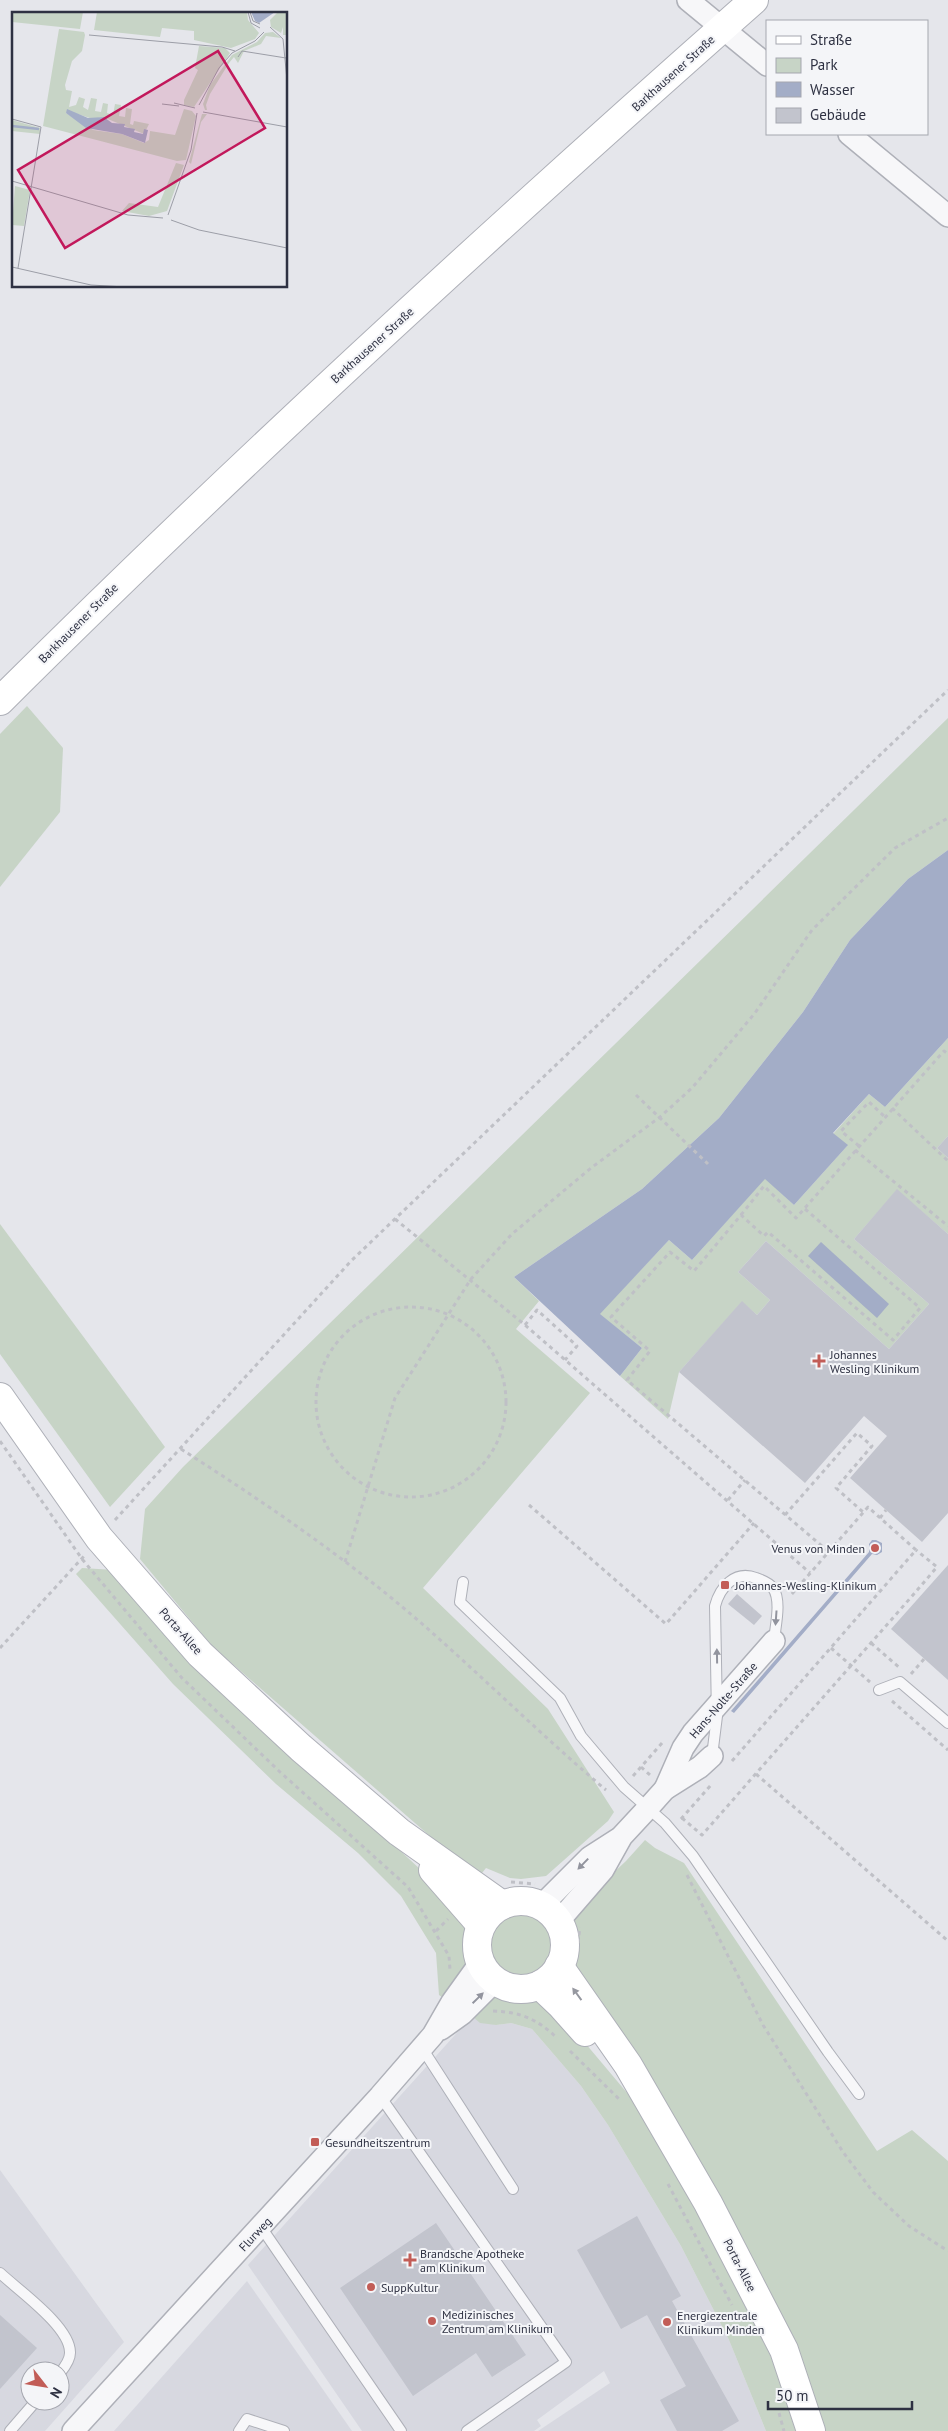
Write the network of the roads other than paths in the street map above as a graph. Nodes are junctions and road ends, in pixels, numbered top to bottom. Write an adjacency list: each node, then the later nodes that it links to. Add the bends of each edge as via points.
1 (688, 0): 3 (street)
2 (754, 0): 3 (street, Barkhausener Straße)
3 (722, 28): 4 (street); 7 (street, Barkhausener Straße, via 310,402 145,556)
4 (766, 64)
5 (850, 135): 6 (street)
6 (948, 216)
7 (0, 701)
8 (0, 1397): 17 (street, Porta-Allee, via 99,1538 200,1654 301,1748)
9 (463, 1582): 16 (lane, via 460,1602 560,1698 581,1736 624,1787)
10 (774, 1641): 12 (street, Hans-Nolte-Straße); 12 (lane, one-way to 10, via 715,1606 725,1584 737,1577 750,1576 772,1588 776,1598)
11 (879, 1690): 13 (lane, via 900,1682)
12 (717, 1705): 14 (lane); 15 (street, Hans-Nolte-Straße, via 683,1748)
13 (948, 1723)
14 (712, 1756): 15 (street, Hans-Nolte-Straße)
15 (665, 1788): 16 (street, Hans-Nolte-Straße)
16 (648, 1808): 19 (street, Hans-Nolte-Straße, via 622,1836 590,1857); 25 (lane, via 692,1856)
17 (399, 1832): 18 (street, Porta-Allee); 20 (street, Porta-Allee)
18 (502, 1905): 19 (street, via 514,1901 528,1902); 20 (street)
19 (560, 1915): 21 (street, via 564,1956)
20 (481, 1925): 22 (street, via 477,1951)
21 (568, 1959): 23 (street); 27 (street, Porta-Allee, one-way to 21, via 624,2058)
22 (488, 1972): 23 (street, via 517,1989); 24 (street, Flurweg)
23 (540, 1985): 27 (street, Porta-Allee, via 560,2004)
24 (427, 2041): 26 (street, Flurweg); 28 (lane)
25 (860, 2094)
26 (380, 2096): 29 (street, Flurweg); 38 (lane, via 566,2362)
27 (639, 2107): 39 (street, Porta-Allee, via 708,2203 784,2350)
28 (513, 2189)
29 (261, 2227): 34 (street, Flurweg); 37 (lane)
30 (0, 2273): 31 (lane, via 58,2325 67,2338 70,2353)
31 (66, 2361)
32 (27, 2411): 33 (lane)
33 (10, 2431)
34 (73, 2431)
35 (239, 2431): 36 (lane, via 247,2419)
36 (284, 2431)
37 (401, 2431)
38 (467, 2431)
39 (811, 2431)

